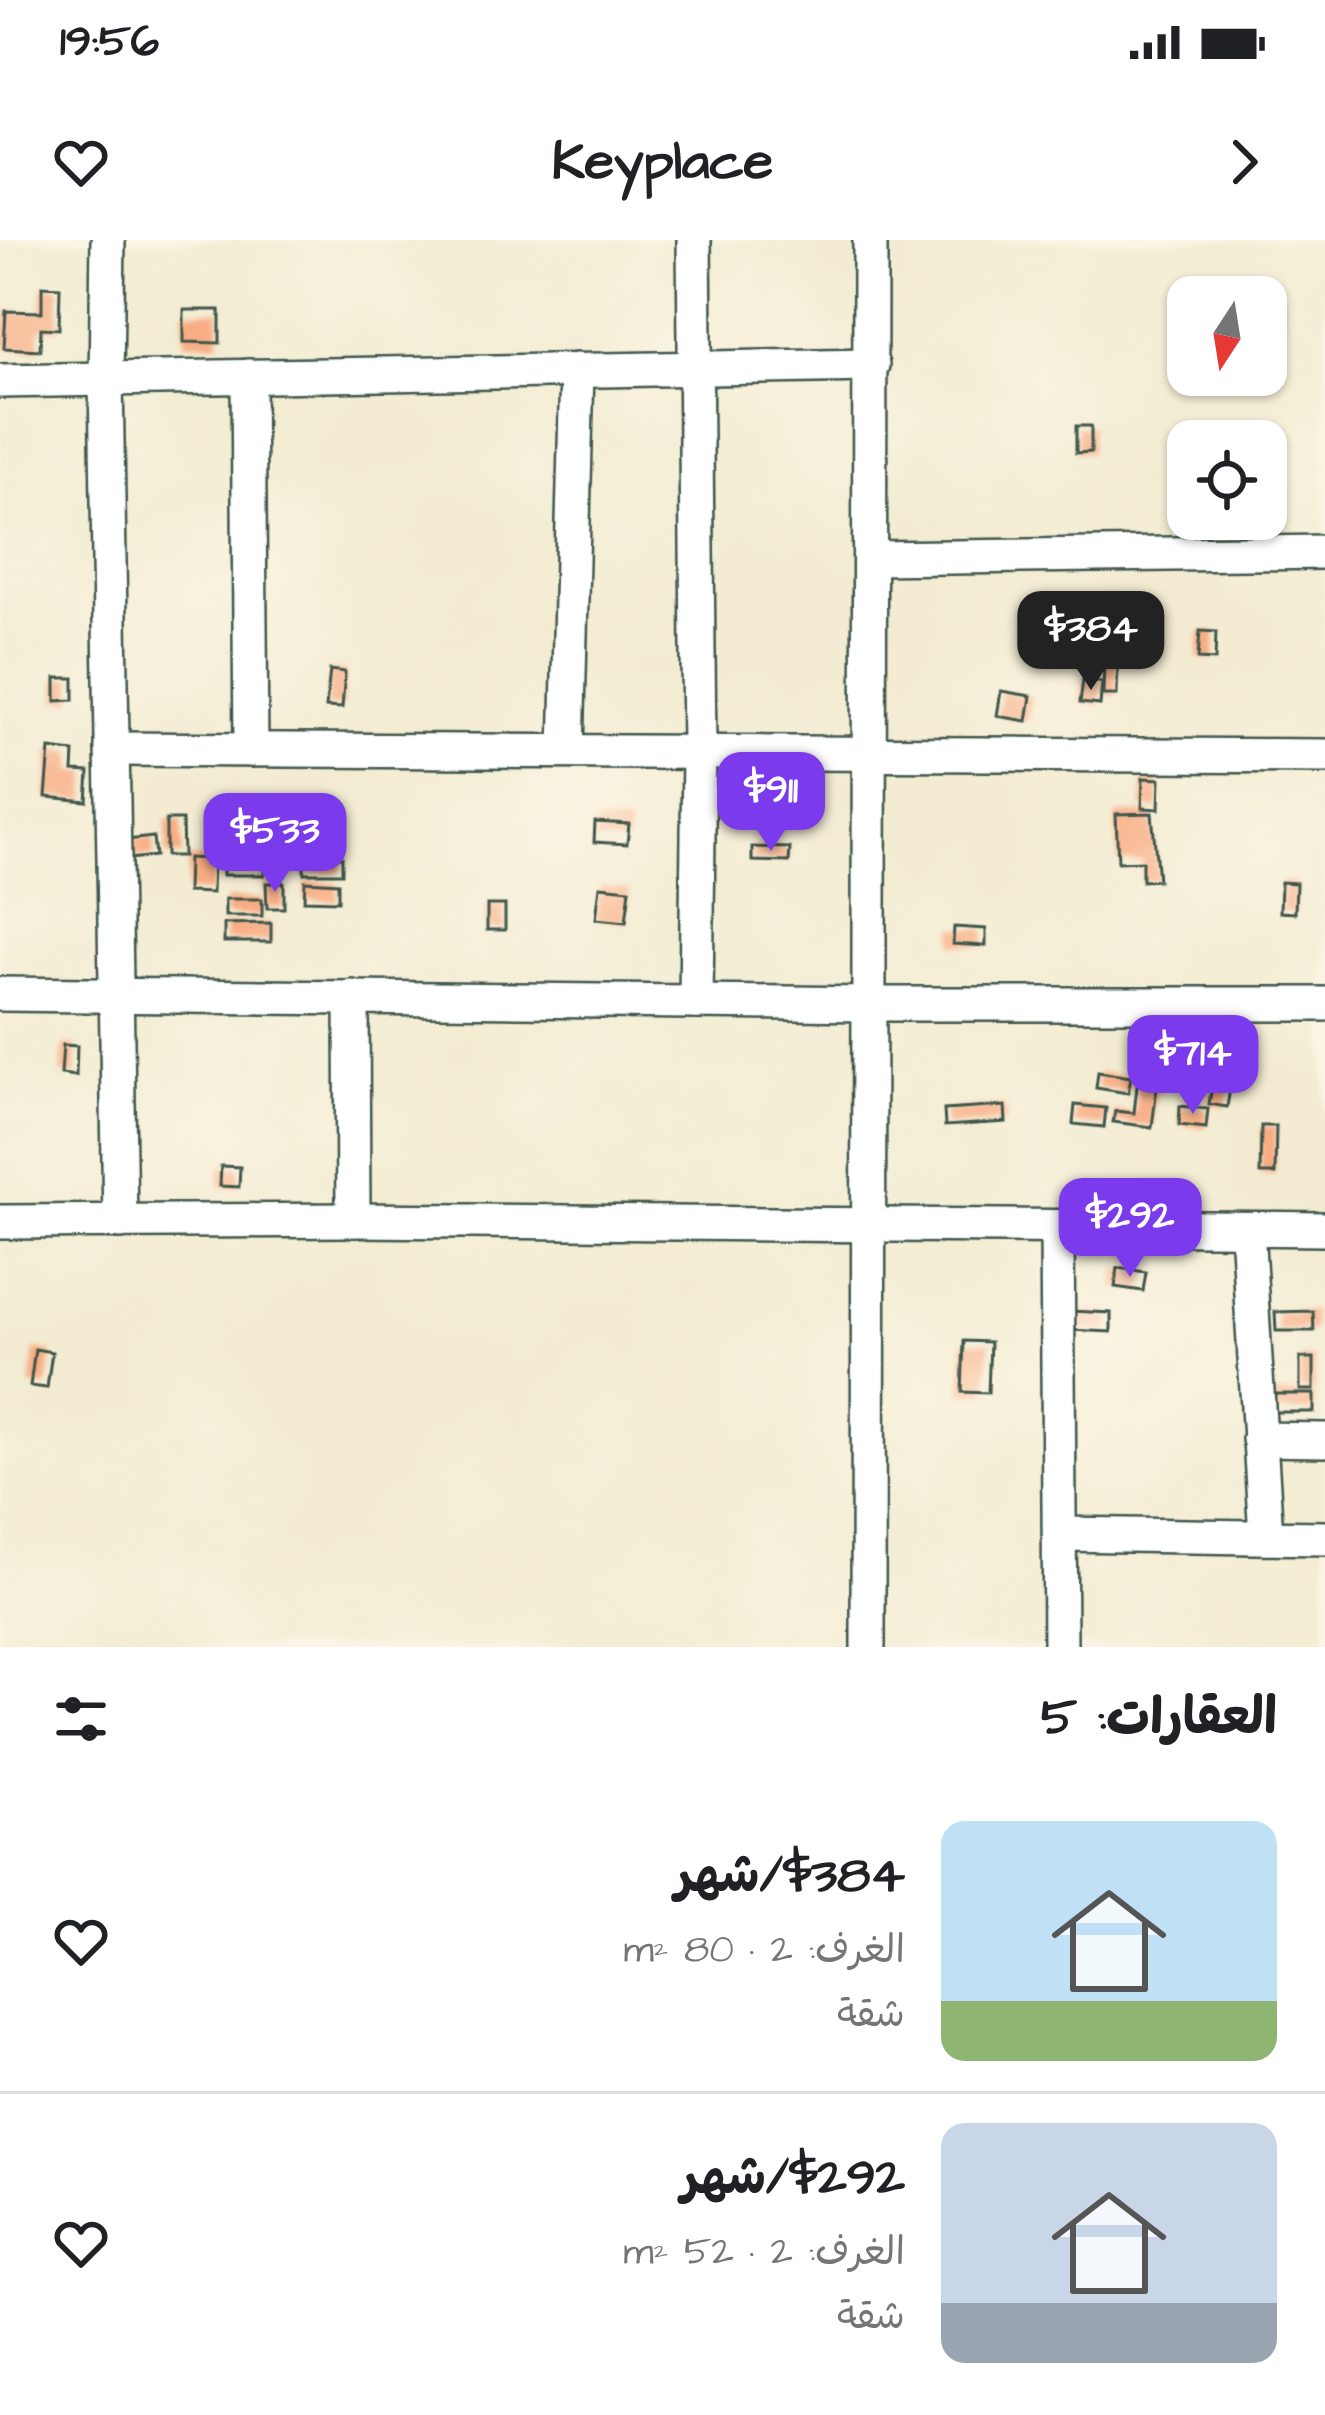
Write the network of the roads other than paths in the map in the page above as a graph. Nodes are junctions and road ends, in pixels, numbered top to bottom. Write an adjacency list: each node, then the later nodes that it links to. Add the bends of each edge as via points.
1 (108, 240): 8 (street)
2 (694, 240): 5 (street)
3 (870, 240): 4 (street)
4 (872, 365): 5 (street); 11 (street)
5 (697, 368): 6 (street); 15 (street)
6 (577, 370): 7 (street); 14 (street)
7 (248, 376): 8 (street); 13 (street)
8 (106, 379): 9 (street); 12 (street)
9 (0, 381)
10 (1325, 552): 11 (street)
11 (871, 558): 16 (street)
12 (112, 749): 13 (street); 19 (street)
13 (251, 749): 14 (street)
14 (567, 751): 15 (street)
15 (699, 752): 16 (street); 21 (street)
16 (871, 753): 17 (street); 22 (street)
17 (1325, 755)
18 (0, 994): 19 (street)
19 (116, 994): 20 (street); 26 (street)
20 (352, 997): 21 (street); 24 (street)
21 (696, 1002): 22 (street)
22 (870, 1004): 23 (street); 27 (street)
23 (1325, 1004)
24 (353, 1220): 26 (street); 27 (street)
25 (0, 1222): 26 (street)
26 (120, 1222)
27 (870, 1226): 28 (street); 36 (street)
28 (1057, 1228): 29 (street); 33 (street)
29 (1247, 1229): 30 (street); 31 (street)
30 (1325, 1229)
31 (1259, 1439): 32 (street); 34 (street)
32 (1325, 1440)
33 (1060, 1534): 34 (street); 37 (street)
34 (1266, 1536): 35 (street)
35 (1325, 1538)
36 (868, 1647)
37 (1060, 1647)

